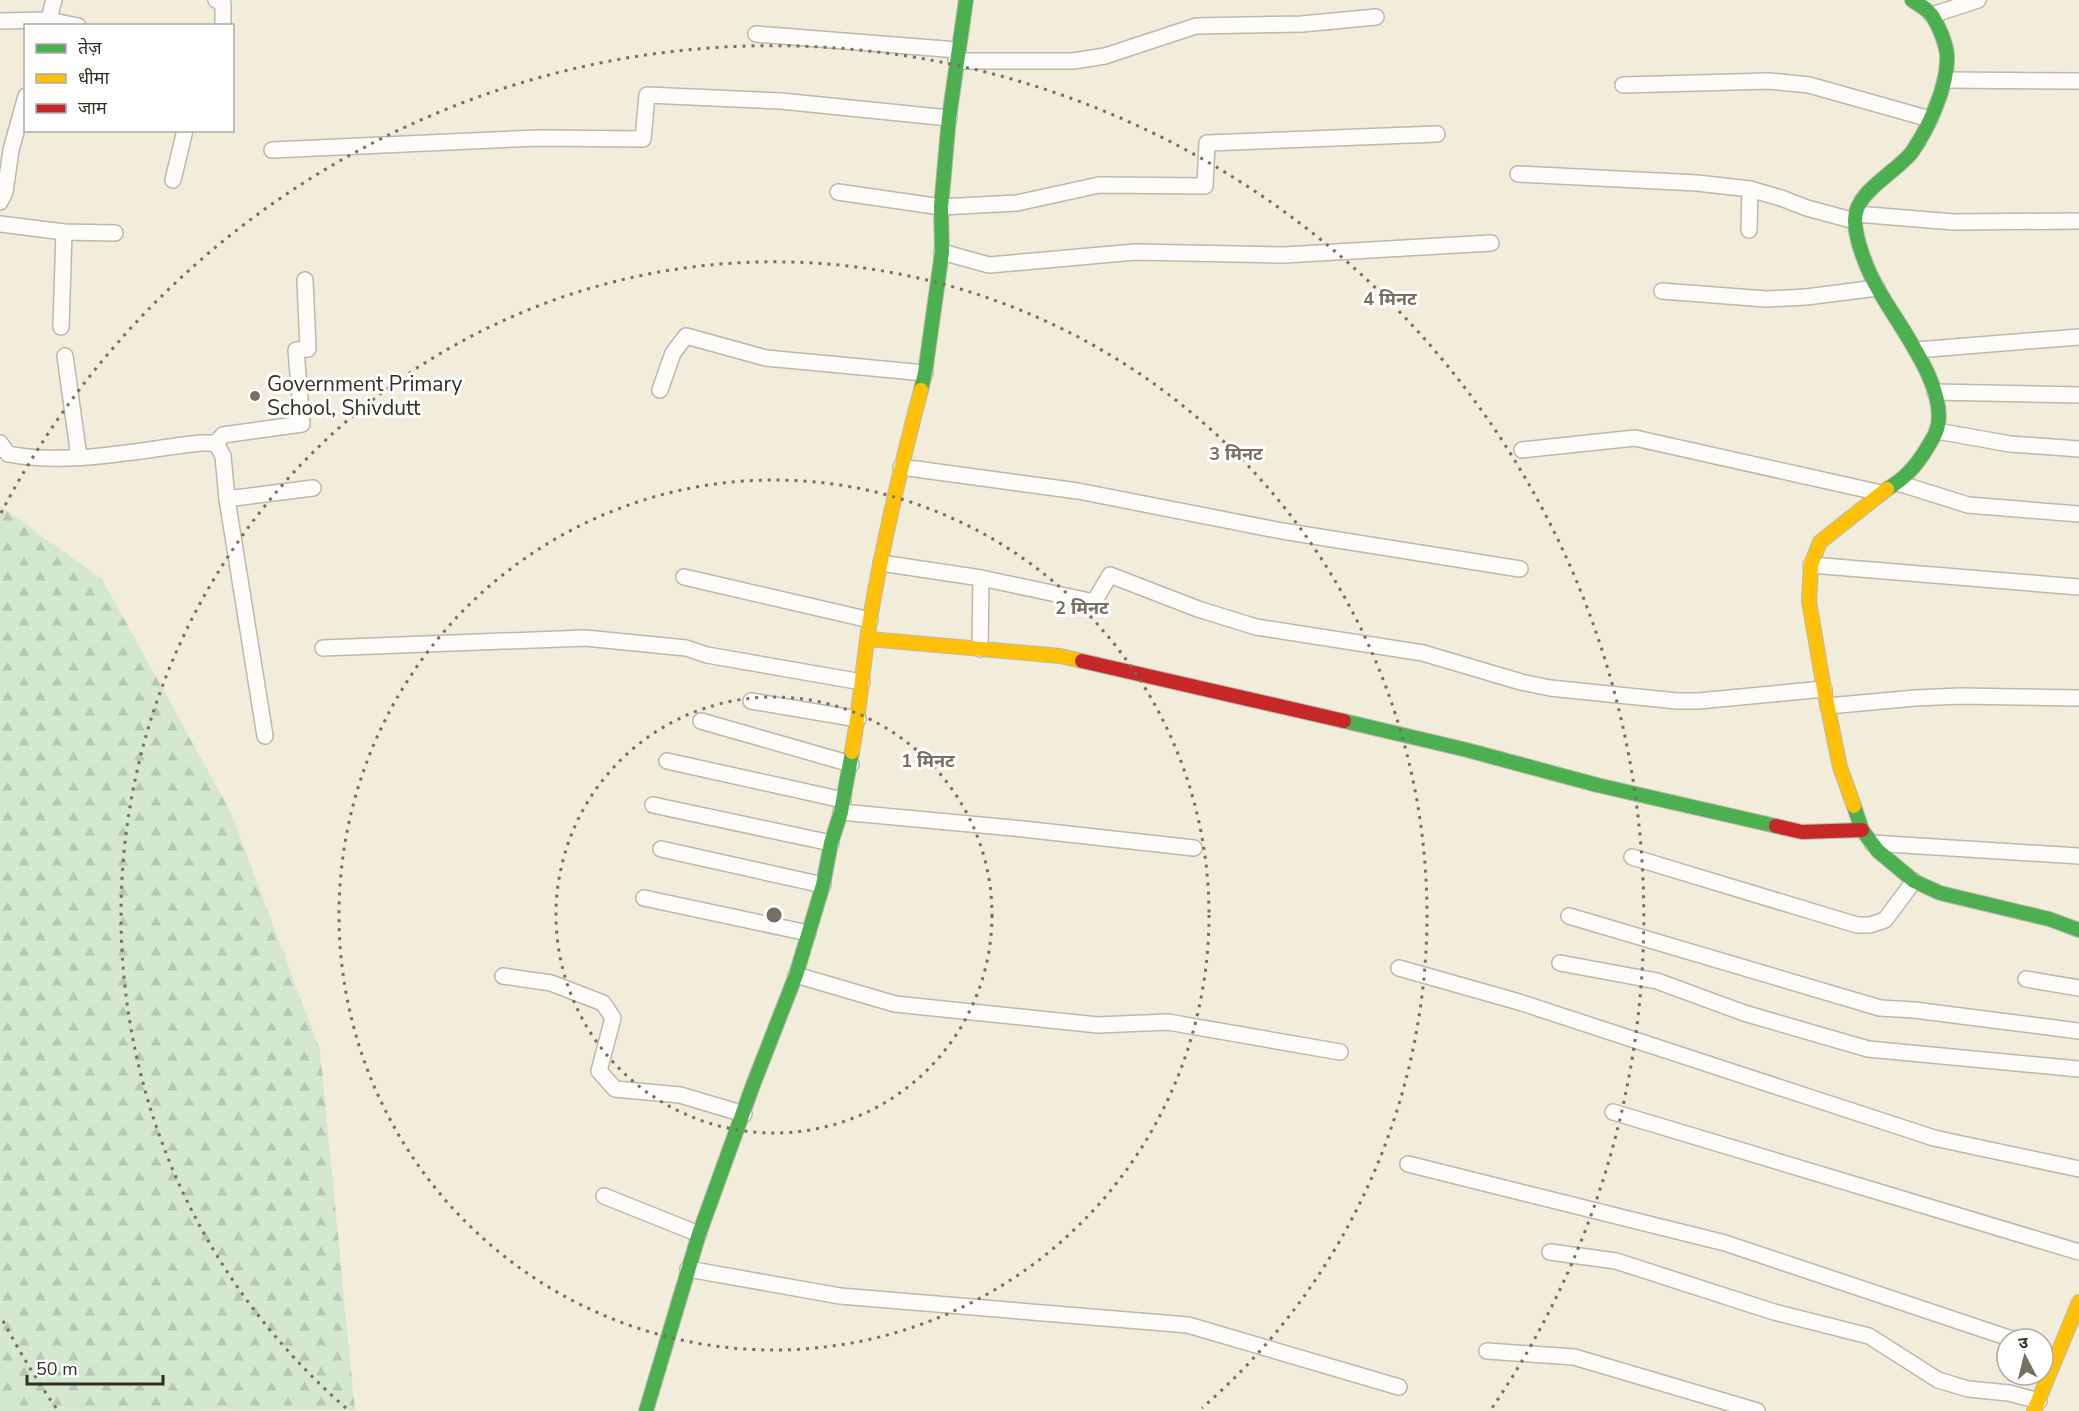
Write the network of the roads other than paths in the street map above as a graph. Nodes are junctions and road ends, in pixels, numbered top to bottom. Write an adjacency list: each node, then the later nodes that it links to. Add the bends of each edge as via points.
1 (54, 0): 9 (street)
2 (216, 0): 11 (street, via 223,4)
3 (966, 0): 13 (street)
4 (1912, 0): 6 (street)
5 (1978, 0): 6 (street)
6 (1932, 15): 14 (street, via 1947,55)
7 (1376, 17): 13 (street, via 1302,24 1196,26 1105,56 1073,61)
8 (0, 21): 9 (street)
9 (48, 22): 10 (street)
10 (63, 24)
11 (223, 24)
12 (756, 34): 13 (street)
13 (957, 56): 18 (street)
14 (1945, 80): 15 (street); 19 (street)
15 (2079, 81)
16 (1623, 85): 19 (street, via 1769,81 1809,85)
17 (24, 103): 27 (street)
18 (949, 118): 22 (street, via 781,101 646,95 643,139 538,138); 28 (street)
19 (1930, 119): 29 (street, via 1911,153 1864,195)
20 (185, 132): 24 (street)
21 (1437, 134): 28 (street, via 1207,143 1205,186 1099,185 1017,203)
22 (272, 150)
23 (1518, 174): 25 (street)
24 (173, 180)
25 (1750, 189): 29 (street, via 1807,208); 32 (street)
26 (838, 192): 28 (street)
27 (0, 202)
28 (941, 207): 36 (street)
29 (1856, 217): 30 (street, via 1954,222); 38 (street, via 1863,255)
30 (2079, 221)
31 (0, 224): 33 (street)
32 (1749, 230)
33 (63, 232): 34 (street); 40 (street)
34 (115, 233)
35 (1491, 243): 36 (street, via 1284,255 1135,252 988,265)
36 (942, 252): 44 (street)
37 (305, 280): 50 (street, via 308,349 296,350 302,424 224,435)
38 (1877, 288): 39 (street, via 1766,299); 42 (street)
39 (1662, 291)
40 (61, 327)
41 (2079, 337): 42 (street)
42 (1916, 350): 46 (street)
43 (65, 356): 53 (street)
44 (926, 373): 45 (street, via 766,358 686,336 673,353); 54 (street)
45 (660, 390)
46 (1935, 392): 47 (street); 48 (street, via 1939,408)
47 (2079, 395)
48 (1937, 431): 51 (street, via 2010,444); 55 (street, via 1918,464)
49 (0, 443): 53 (street, via 8,454)
50 (216, 443): 53 (street); 58 (street, via 223,456)
51 (2079, 449)
52 (1522, 450): 57 (street, via 1635,438)
53 (79, 457)
54 (901, 466): 60 (street); 62 (street, via 1078,491 1282,531)
55 (1898, 483): 57 (street); 59 (street, via 1968,504)
56 (313, 488): 58 (street)
57 (1881, 493): 61 (street, via 1820,542)
58 (227, 499): 77 (street)
59 (2079, 514)
60 (881, 564): 64 (street); 66 (street)
61 (1811, 565): 65 (street); 71 (street, via 1809,601)
62 (1520, 569)
63 (684, 577): 66 (street)
64 (981, 578): 69 (street); 71 (street, via 1094,602 1110,575 1256,627 1423,653 1521,682 1572,691 1677,702)
65 (2079, 587)
66 (870, 620): 67 (street)
67 (869, 639): 69 (street); 70 (street)
68 (323, 648): 70 (street, via 585,638 686,648)
69 (980, 649): 82 (street, via 1060,656 1802,832)
70 (862, 682): 75 (street)
71 (1824, 689): 74 (street)
72 (2079, 698): 74 (street, via 1961,696)
73 (750, 701): 75 (street)
74 (1828, 706): 82 (street, via 1840,766)
75 (858, 719): 79 (street)
76 (701, 721): 79 (street)
77 (265, 735)
78 (667, 761): 81 (street)
79 (850, 764): 81 (street)
80 (653, 805): 83 (street)
81 (842, 806): 83 (street); 84 (street)
82 (1867, 836): 86 (street); 88 (street, via 1878,851)
83 (831, 843): 89 (street)
84 (1194, 848)
85 (661, 849): 89 (street)
86 (2079, 856)
87 (1632, 857): 88 (street, via 1857,925 1870,926 1886,920)
88 (1914, 881): 92 (street, via 1940,893)
89 (823, 885): 93 (street)
90 (644, 898): 93 (street)
91 (1569, 916): 100 (street, via 1880,1008)
92 (2079, 930)
93 (808, 933): 96 (street)
94 (1560, 963): 102 (street, via 1657,981 1744,1013 1868,1049)
95 (1399, 968): 106 (street, via 1530,1006 1934,1138)
96 (796, 975): 101 (street, via 895,1004 1098,1025 1168,1022); 104 (street)
97 (503, 976): 104 (street, via 551,983 603,1003 614,1018 599,1071 615,1089 680,1095)
98 (2026, 979): 99 (street)
99 (2079, 988)
100 (2079, 1031)
101 (1340, 1052)
102 (2079, 1069)
103 (1613, 1112): 110 (street)
104 (744, 1114): 108 (street)
105 (1408, 1164): 113 (street, via 1725,1244)
106 (2079, 1169)
107 (604, 1196): 108 (street)
108 (699, 1234): 111 (street)
109 (1550, 1251): 118 (street, via 1616,1261 1774,1312 1869,1336 1938,1380 1968,1389 2009,1393)
110 (2079, 1252)
111 (688, 1269): 117 (street, via 840,1296 1188,1325); 119 (street)
112 (2079, 1302): 116 (street)
113 (1995, 1333)
114 (1487, 1351): 120 (street, via 1574,1357)
115 (2055, 1354): 116 (street)
116 (2059, 1355): 118 (street)
117 (1399, 1387)
118 (2037, 1406)
119 (646, 1411)
120 (1757, 1411)

